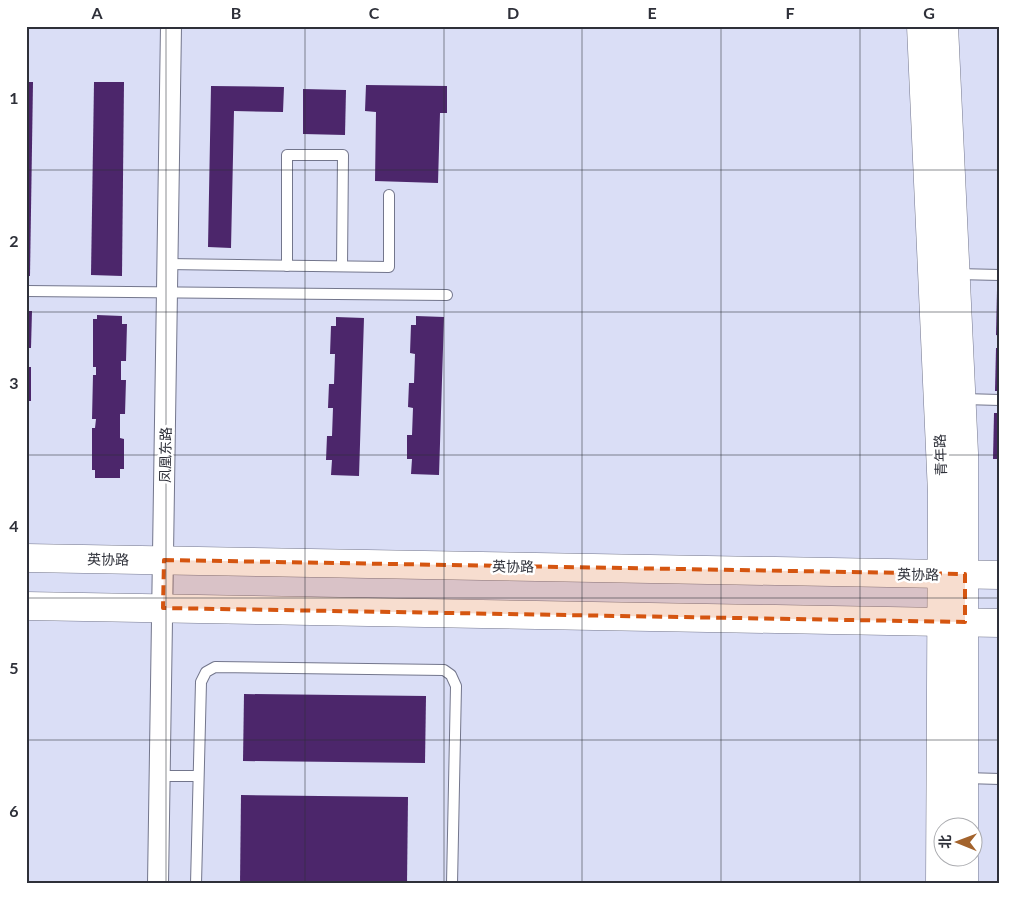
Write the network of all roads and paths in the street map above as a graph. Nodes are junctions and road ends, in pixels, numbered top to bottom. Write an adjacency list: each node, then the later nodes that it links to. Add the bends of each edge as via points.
1 (171, 26): 5 (street, 凤凰东路)
2 (920, 26): 17 (street, 青年路, via 940,444)
3 (944, 26): 8 (street, 青年路)
4 (389, 195): 7 (lane, via 389,267)
5 (167, 264): 6 (lane); 11 (street, 凤凰东路)
6 (286, 266): 7 (lane); 7 (lane, via 288,155 343,155)
7 (342, 266)
8 (955, 274): 9 (lane); 13 (street, 青年路)
9 (1000, 275)
10 (26, 291): 11 (lane)
11 (167, 292): 12 (lane); 16 (street, 凤凰东路)
12 (447, 295)
13 (961, 399): 14 (lane); 17 (street, 青年路, via 965,492)
14 (1000, 400)
15 (26, 558): 16 (street, 英协路)
16 (164, 560): 17 (street, 英协路); 20 (street, 凤凰东路)
17 (953, 574): 18 (street, 英协路); 21 (street, 青年路)
18 (1000, 575)
19 (26, 606): 20 (street)
20 (163, 608): 21 (street); 23 (street, 凤凰东路)
21 (953, 622): 22 (street); 25 (street, 青年路); 32 (street, 青年路)
22 (1000, 623)
23 (160, 776): 24 (lane); 29 (street, 凤凰东路)
24 (198, 776): 30 (lane); 31 (lane, via 201,682 206,672 215,667 444,670 451,675 456,686)
25 (964, 778): 26 (lane); 27 (street, 青年路)
26 (1000, 779)
27 (964, 818)
28 (964, 868): 33 (street)
29 (158, 884)
30 (196, 884)
31 (452, 884)
32 (940, 884)
33 (964, 884)

